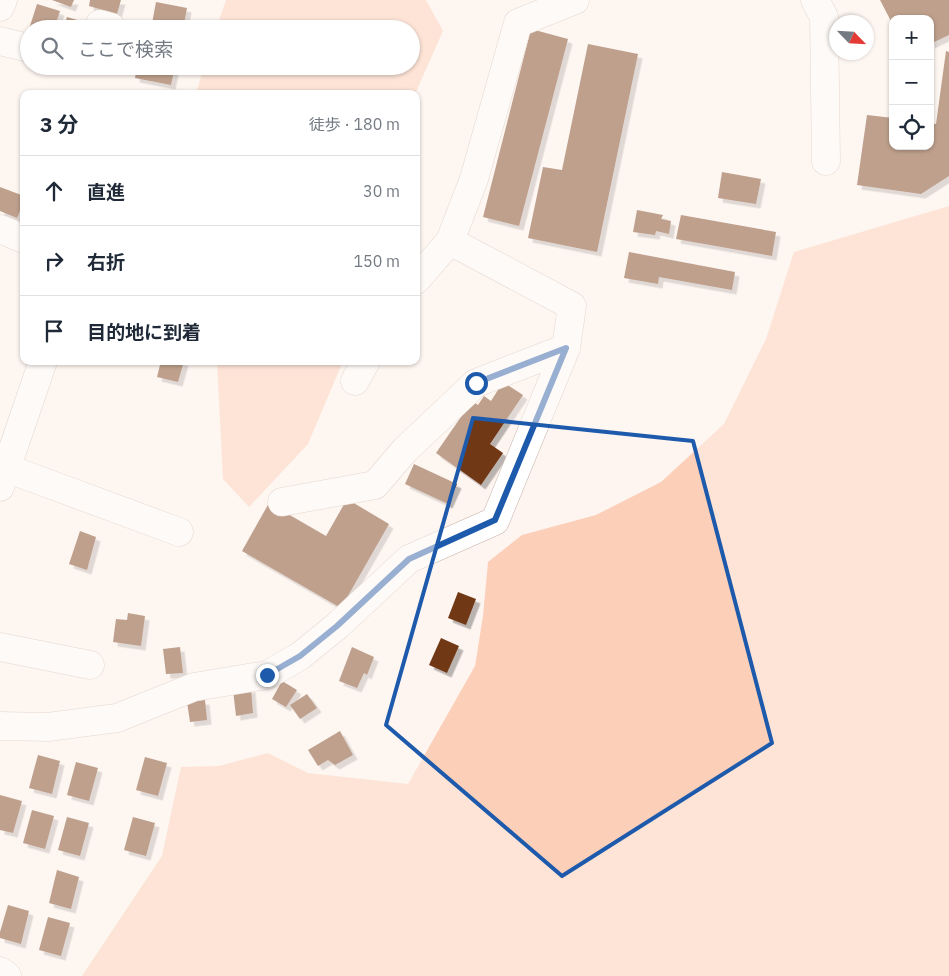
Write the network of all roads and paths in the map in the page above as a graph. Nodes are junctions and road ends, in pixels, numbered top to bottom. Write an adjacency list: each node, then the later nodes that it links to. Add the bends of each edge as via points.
1 (2, 0): 4 (street)
2 (575, 0): 10 (street, via 518,23 474,179)
3 (815, 0): 7 (street, via 824,17)
4 (0, 7)
5 (0, 41): 6 (street)
6 (20, 46)
7 (826, 162)
8 (0, 229): 9 (street)
9 (20, 236)
10 (450, 241): 11 (street); 12 (street, via 572,306)
11 (420, 275)
12 (566, 348): 15 (street, via 476,383 405,450 375,485); 19 (street, via 495,520 409,559 300,656 267,675 194,687 117,718 48,727)
13 (42, 365): 14 (street)
14 (3, 478): 16 (street)
15 (282, 502)
16 (179, 532)
17 (0, 647): 18 (street)
18 (90, 665)
19 (0, 726)
20 (0, 972): 21 (street)
21 (7, 976)

